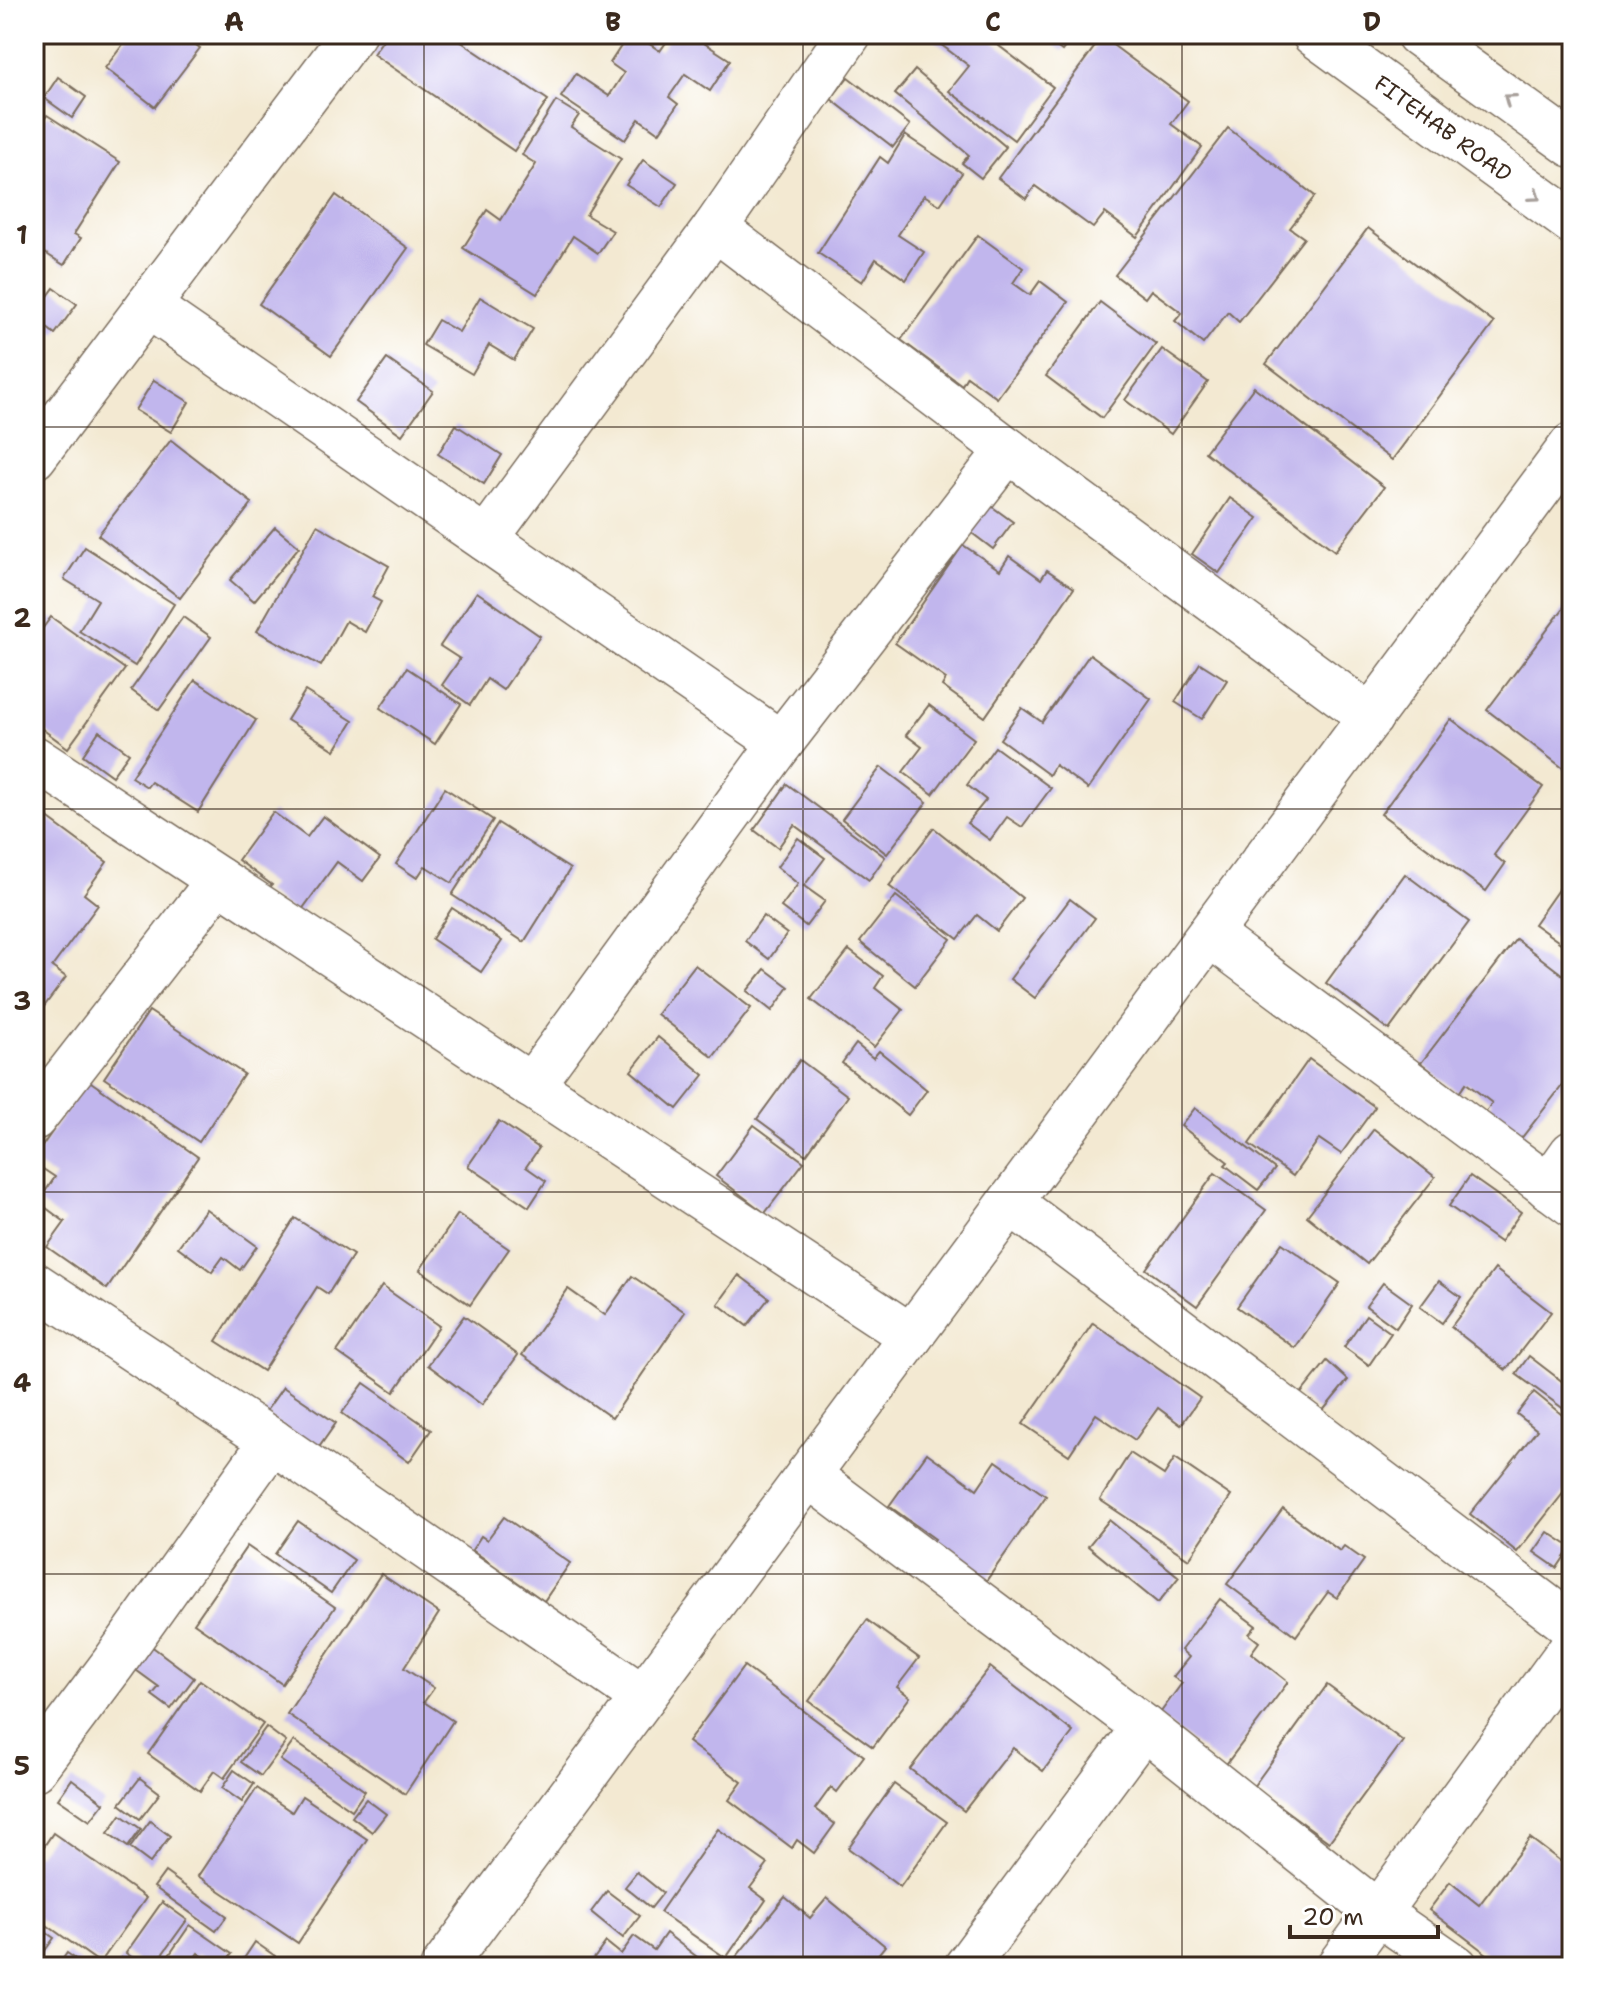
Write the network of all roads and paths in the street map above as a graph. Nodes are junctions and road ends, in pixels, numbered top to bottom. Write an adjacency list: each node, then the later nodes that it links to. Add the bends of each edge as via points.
1 (353, 34): 8 (street)
2 (849, 34): 7 (street)
3 (1314, 34): 6 (street, FITEHAB ROAD, one-way to 6)
4 (1418, 34): 5 (street, one-way to 4)
5 (1572, 145)
6 (1572, 222)
7 (715, 228): 10 (street); 12 (street)
8 (148, 306): 11 (street); 12 (street)
9 (1572, 445): 13 (street)
10 (1008, 450): 13 (street); 14 (street)
11 (34, 457)
12 (486, 539): 14 (street)
13 (1371, 717): 17 (street)
14 (781, 743): 18 (street)
15 (34, 758): 16 (street)
16 (219, 880): 18 (street); 19 (street)
17 (1210, 935): 20 (street); 21 (street)
18 (531, 1086): 23 (street)
19 (34, 1118)
20 (1564, 1181)
21 (1010, 1202): 23 (street); 26 (street)
22 (34, 1284): 24 (street)
23 (911, 1336): 25 (street)
24 (272, 1441): 28 (street); 30 (street)
25 (808, 1475): 28 (street); 29 (street)
26 (1572, 1626)
27 (1572, 1647): 31 (street)
28 (643, 1697): 32 (street)
29 (1144, 1727): 31 (street); 33 (street)
30 (34, 1769)
31 (1378, 1913): 34 (street); 35 (street)
32 (443, 1967)
33 (966, 1967)
34 (1338, 1967)
35 (1456, 1967)

